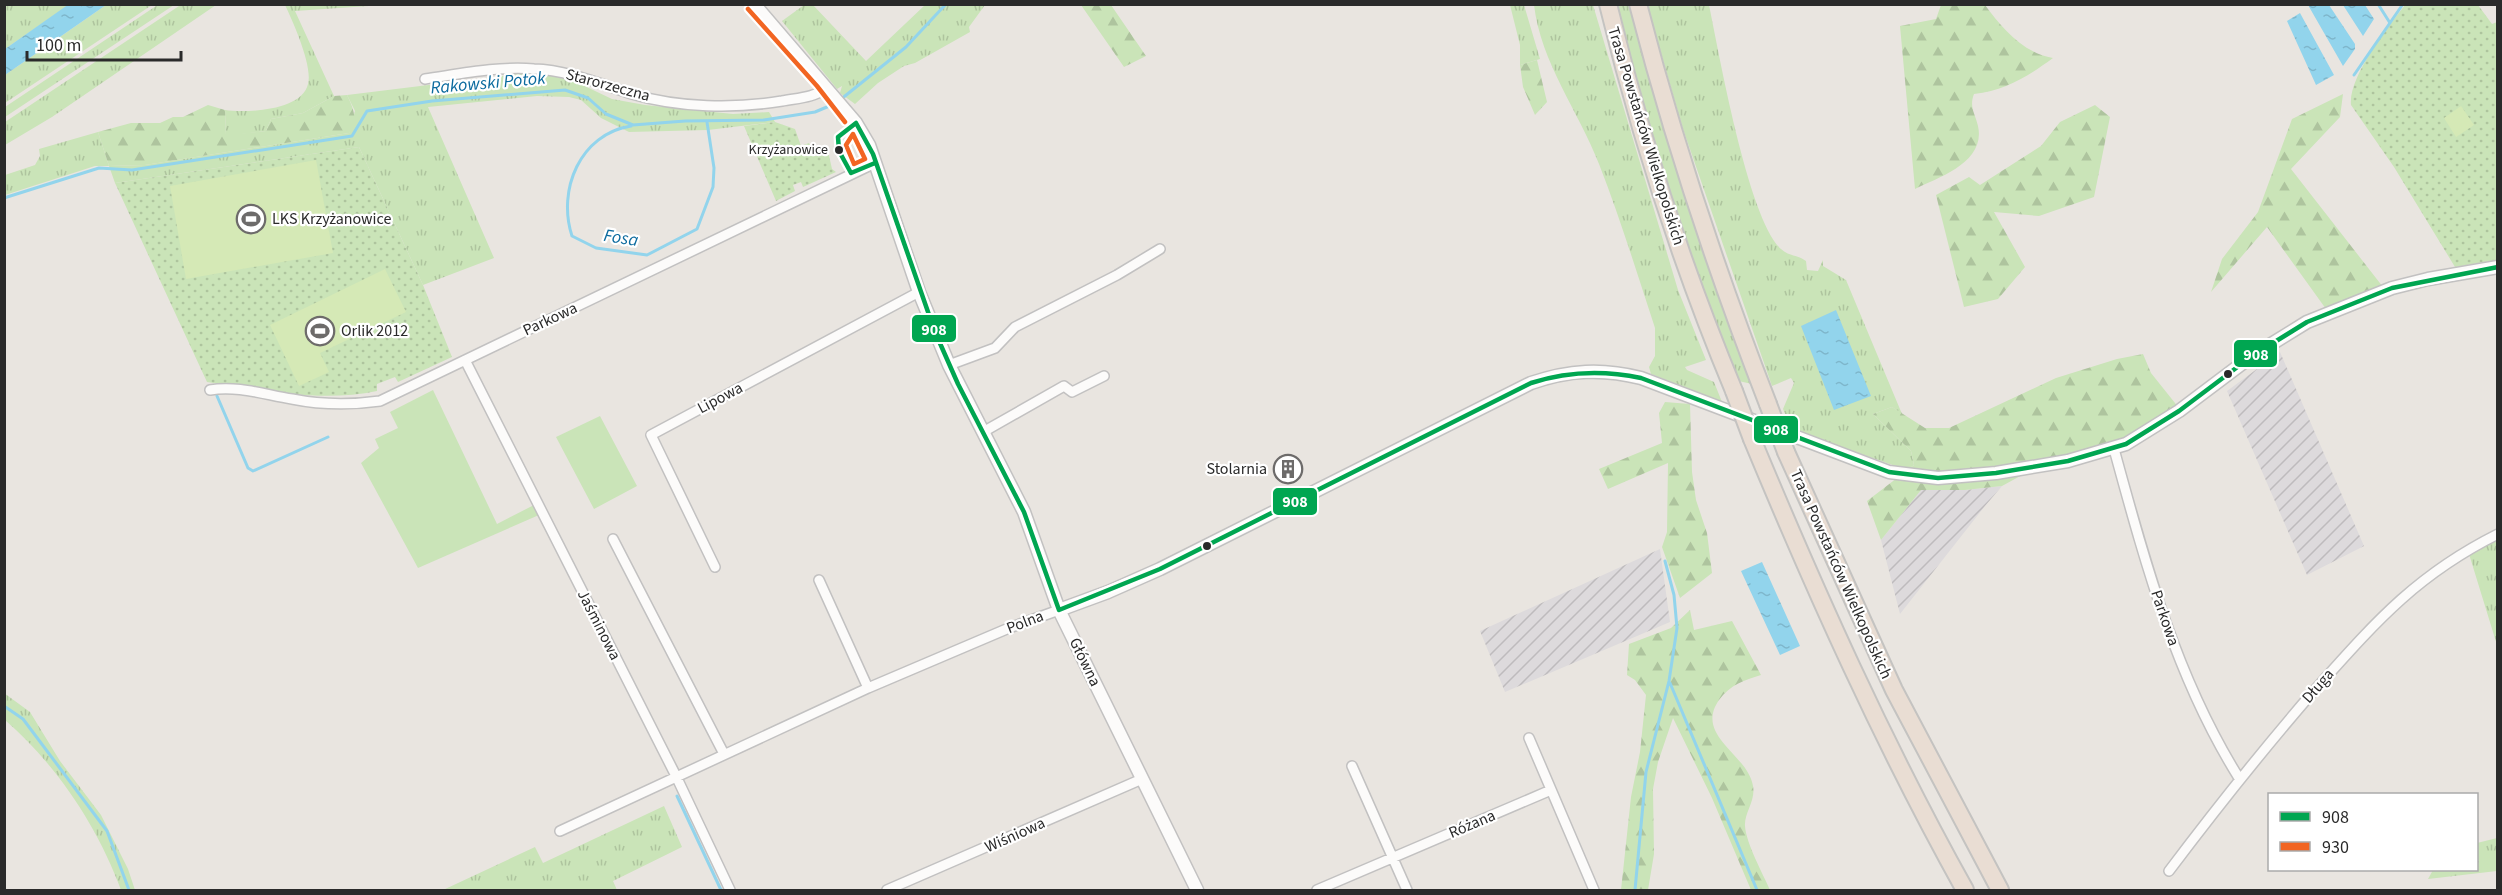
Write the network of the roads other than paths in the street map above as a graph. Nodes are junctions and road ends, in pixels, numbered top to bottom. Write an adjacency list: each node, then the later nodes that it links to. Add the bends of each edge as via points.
1 (754, 4): 5 (street, Główna)
2 (1608, 4): 38 (highway, Trasa Powstańców Wielkopolskich, bridge, via 1669,218 1699,307 1752,439 1814,589 1864,696)
3 (1638, 4): 39 (highway, Trasa Powstańców Wielkopolskich, bridge, via 1722,284 1786,452 1894,690)
4 (425, 79): 5 (street, Starorzeczna, via 534,69 587,79 634,95 730,106)
5 (829, 92): 6 (street, Główna, via 861,132)
6 (875, 163): 9 (street, Główna); 10 (street, Parkowa)
7 (1160, 249): 11 (street, via 1015,327 995,348)
8 (2498, 267): 15 (street, via 2392,288 2307,322 2252,356 2165,420)
9 (919, 292): 11 (street, Główna); 18 (street, Lipowa, via 651,435)
10 (465, 360): 13 (street, Parkowa, via 380,401 351,405 250,391); 25 (street, Jaśminowa)
11 (949, 365): 14 (street, Główna)
12 (1104, 376): 14 (street, via 1072,392 1064,386)
13 (210, 390)
14 (983, 432): 20 (street, Główna, via 1024,512)
15 (2114, 449): 20 (street, Polna, via 1996,473 1938,478 1906,476 1870,466 1641,378 1602,371 1569,371 1531,382 1160,569); 26 (street, Parkowa, via 2147,567 2176,651 2215,740)
16 (2498, 534): 26 (street, Długa, via 2455,557 2400,598)
17 (613, 539): 23 (street)
18 (715, 567)
19 (819, 580): 21 (street)
20 (1059, 610): 21 (street, Polna); 27 (street, Główna)
21 (868, 688): 23 (street, Polna)
22 (1529, 738): 28 (street)
23 (724, 754): 25 (street, Polna)
24 (1352, 765): 30 (street)
25 (676, 776): 29 (street, Polna); 32 (street, Jaśminowa)
26 (2239, 778): 31 (street, Długa)
27 (1142, 779): 33 (street, Wiśniowa); 34 (street, Główna)
28 (1551, 790): 30 (street, Różana); 37 (street)
29 (560, 831)
30 (1393, 858): 35 (street, Różana); 36 (street)
31 (2169, 871)
32 (730, 891)
33 (887, 891)
34 (1197, 891)
35 (1317, 891)
36 (1407, 891)
37 (1594, 891)
38 (1965, 891)
39 (2000, 891)

